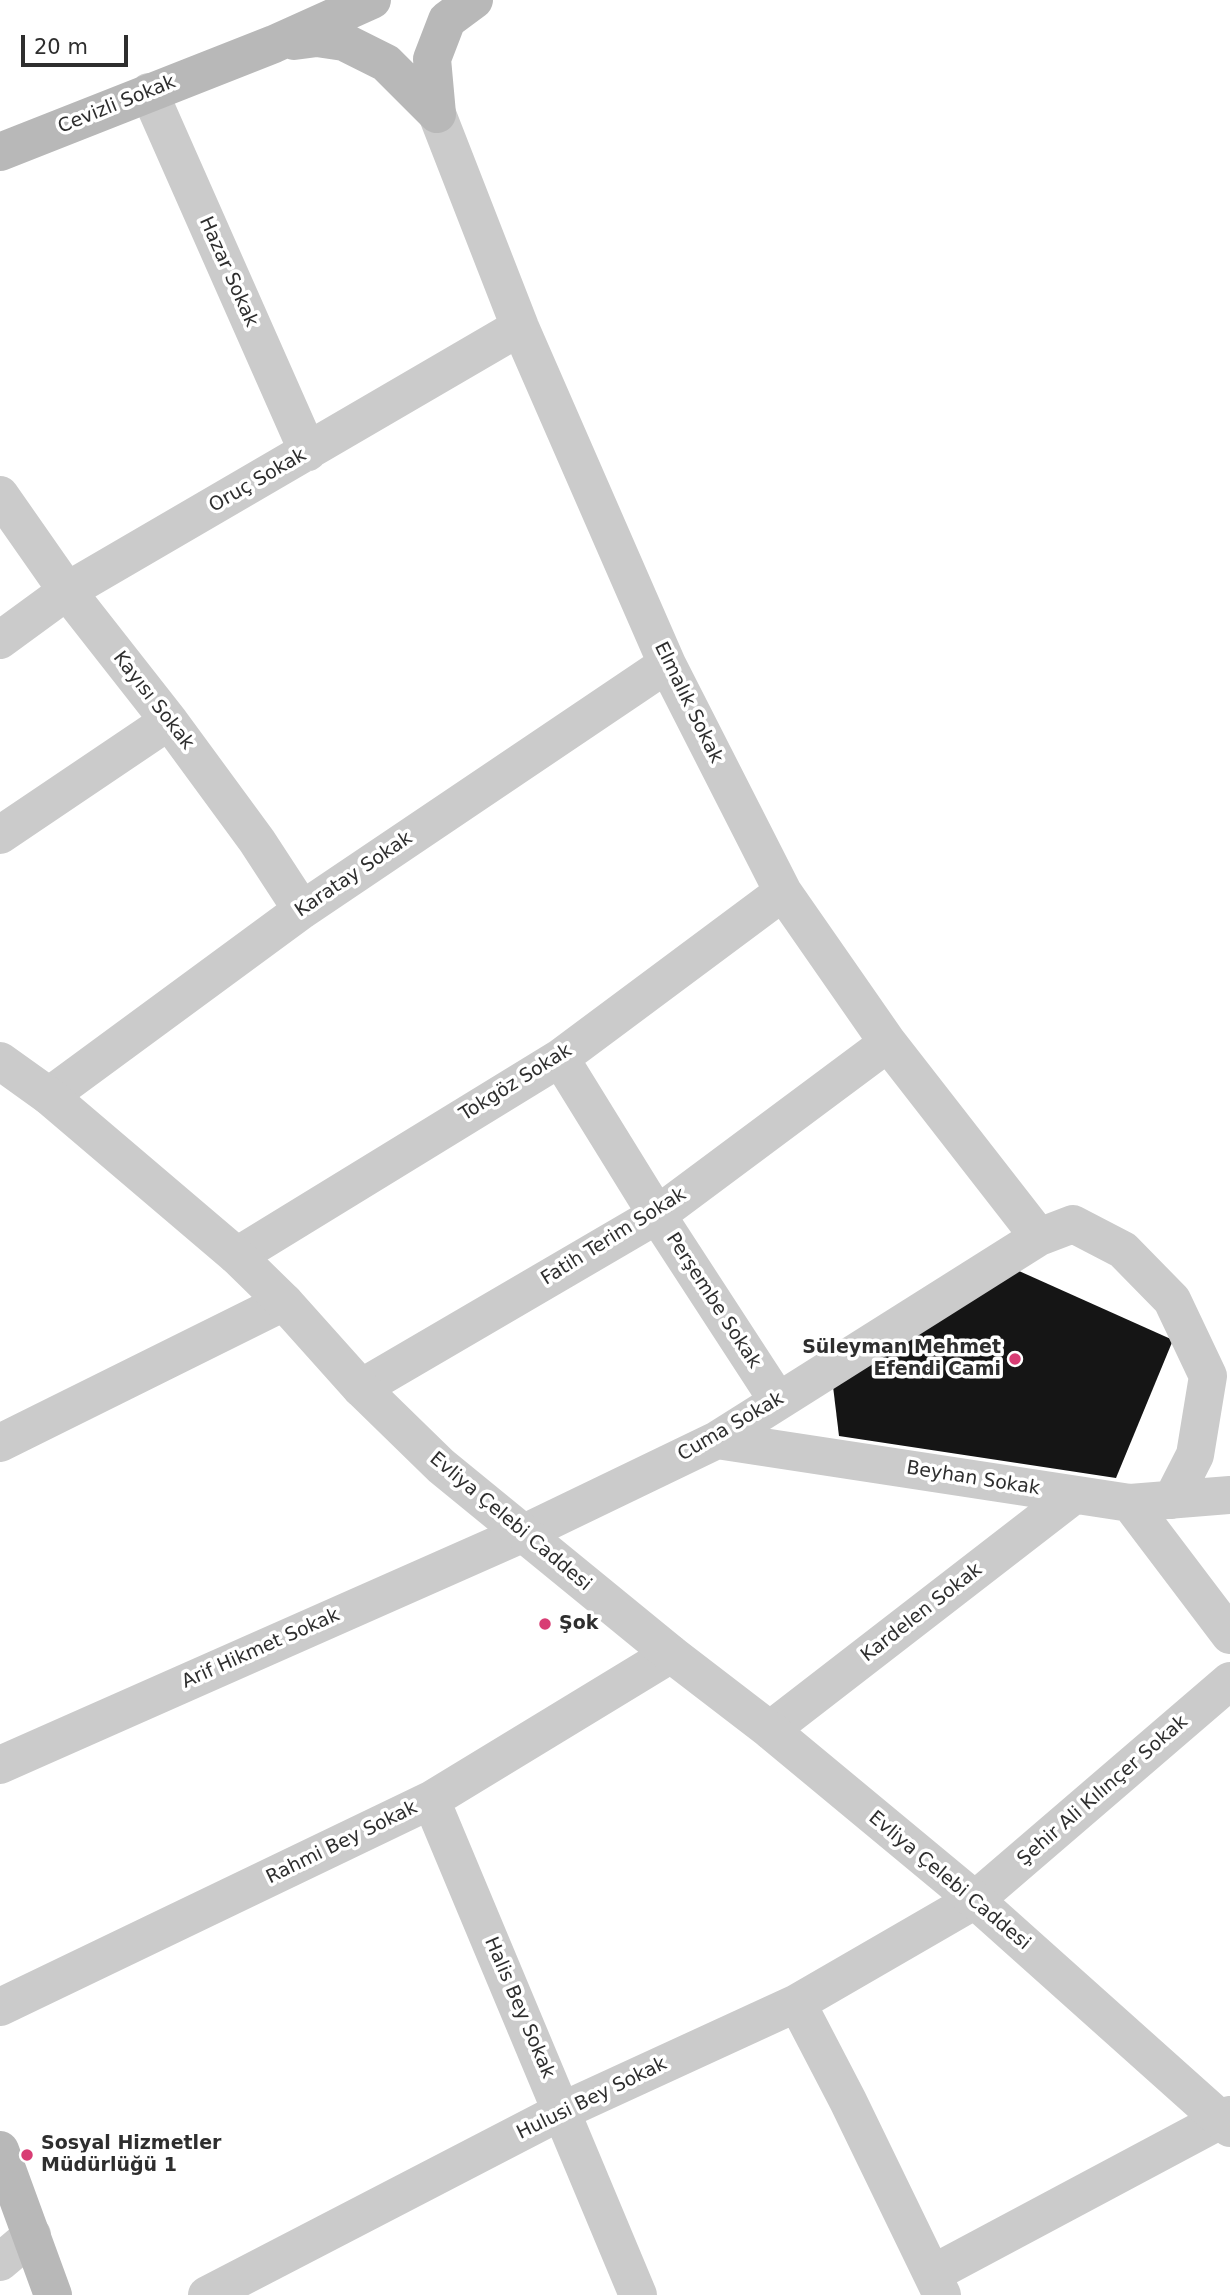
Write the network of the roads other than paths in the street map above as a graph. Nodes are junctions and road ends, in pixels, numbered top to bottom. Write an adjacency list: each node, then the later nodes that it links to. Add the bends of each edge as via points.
1 (372, 0): 3 (main road)
2 (474, 0): 5 (main road, via 447,20 432,59)
3 (274, 44): 4 (main road, Cevizli Sokak); 5 (main road, via 317,38 344,42 386,63)
4 (149, 92): 6 (main road, Cevizli Sokak); 8 (street, Hazar Sokak)
5 (437, 114): 7 (street, Elmalık Sokak)
6 (0, 152)
7 (520, 327): 8 (street, Oruç Sokak); 12 (street, Elmalık Sokak)
8 (308, 452): 10 (street, Oruç Sokak)
9 (0, 495): 10 (street, Kayısı Sokak)
10 (67, 591): 11 (street, Oruç Sokak); 13 (street, Kayısı Sokak)
11 (0, 640)
12 (667, 664): 15 (street, Elmalık Sokak); 16 (street, Karatay Sokak)
13 (169, 721): 14 (street); 16 (street, Kayısı Sokak)
14 (0, 835)
15 (783, 892): 17 (street, Elmalık Sokak); 18 (street, Tokgöz Sokak)
16 (302, 909): 20 (street, Karatay Sokak)
17 (888, 1043): 21 (street, Fatih Terim Sokak); 22 (street, Elmalık Sokak)
18 (559, 1058): 21 (street, Perşembe Sokak); 23 (street, Tokgöz Sokak)
19 (0, 1061): 20 (street, Evliya Çelebi Caddesi)
20 (49, 1096): 23 (street, Evliya Çelebi Caddesi)
21 (657, 1215): 25 (street, Fatih Terim Sokak); 26 (street, Perşembe Sokak)
22 (1039, 1237): 26 (street, Cuma Sokak); 31 (street, Cuma Sokak, via 1073,1224 1123,1250 1172,1300 1208,1376 1195,1455)
23 (237, 1256): 24 (street, Evliya Çelebi Caddesi)
24 (284, 1302): 25 (street, Evliya Çelebi Caddesi); 28 (street)
25 (361, 1388): 33 (street, Evliya Çelebi Caddesi, via 440,1466)
26 (778, 1401): 27 (street, Cuma Sokak)
27 (716, 1440): 29 (street, Beyhan Sokak); 33 (street, Cuma Sokak)
28 (0, 1443)
29 (1074, 1495): 32 (street, Beyhan Sokak); 37 (street, Kardelen Sokak)
30 (1230, 1495): 31 (street, Beyhan Sokak)
31 (1172, 1500): 32 (street, Beyhan Sokak)
32 (1130, 1503): 34 (street)
33 (522, 1534): 35 (street, Evliya Çelebi Caddesi); 38 (street, Arif Hikmet Sokak)
34 (1230, 1635)
35 (671, 1654): 37 (street, Evliya Çelebi Caddesi); 39 (street, Rahmi Bey Sokak)
36 (1230, 1681): 40 (street, Şehir Ali Kılınçer Sokak)
37 (770, 1730): 40 (street, Evliya Çelebi Caddesi)
38 (0, 1765)
39 (431, 1800): 42 (street, Rahmi Bey Sokak); 43 (street, Halis Bey Sokak)
40 (975, 1900): 41 (street, Hulusi Bey Sokak); 44 (street, Evliya Çelebi Caddesi)
41 (797, 2003): 43 (street, Hulusi Bey Sokak); 48 (street)
42 (0, 2007)
43 (562, 2111): 50 (street, Hulusi Bey Sokak); 51 (street, Halis Bey Sokak)
44 (1227, 2120): 48 (street)
45 (0, 2150): 46 (main road)
46 (32, 2235): 47 (street); 49 (main road)
47 (0, 2262)
48 (937, 2285)
49 (53, 2295)
50 (207, 2295)
51 (638, 2295)

